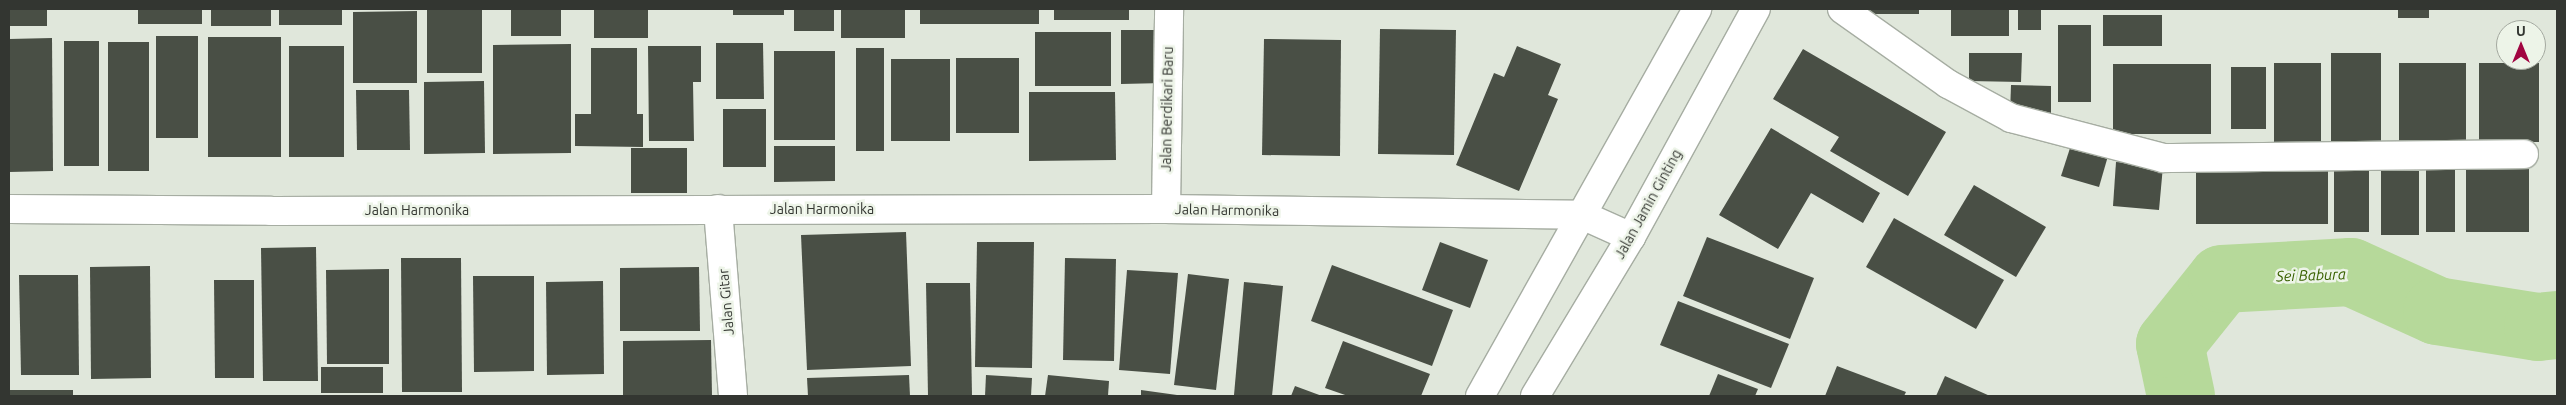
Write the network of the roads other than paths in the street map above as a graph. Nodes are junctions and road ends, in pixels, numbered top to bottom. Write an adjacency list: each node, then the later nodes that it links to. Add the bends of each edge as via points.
1 (1169, 9): 8 (street, Jalan Berdikari Baru)
2 (1698, 9): 9 (street)
3 (1756, 9): 10 (street, Jalan Jamin Ginting)
4 (1842, 9): 5 (street, via 1948,84 2011,118 2162,158)
5 (2524, 154)
6 (9, 209): 7 (street, Jalan Harmonika)
7 (718, 209): 8 (street, Jalan Harmonika); 11 (street, Jalan Gitar)
8 (1166, 209): 9 (street, Jalan Harmonika)
9 (1582, 215): 10 (street, Jalan Harmonika); 12 (street)
10 (1631, 237): 13 (street, Jalan Jamin Ginting)
11 (733, 396)
12 (1480, 396)
13 (1535, 396)

